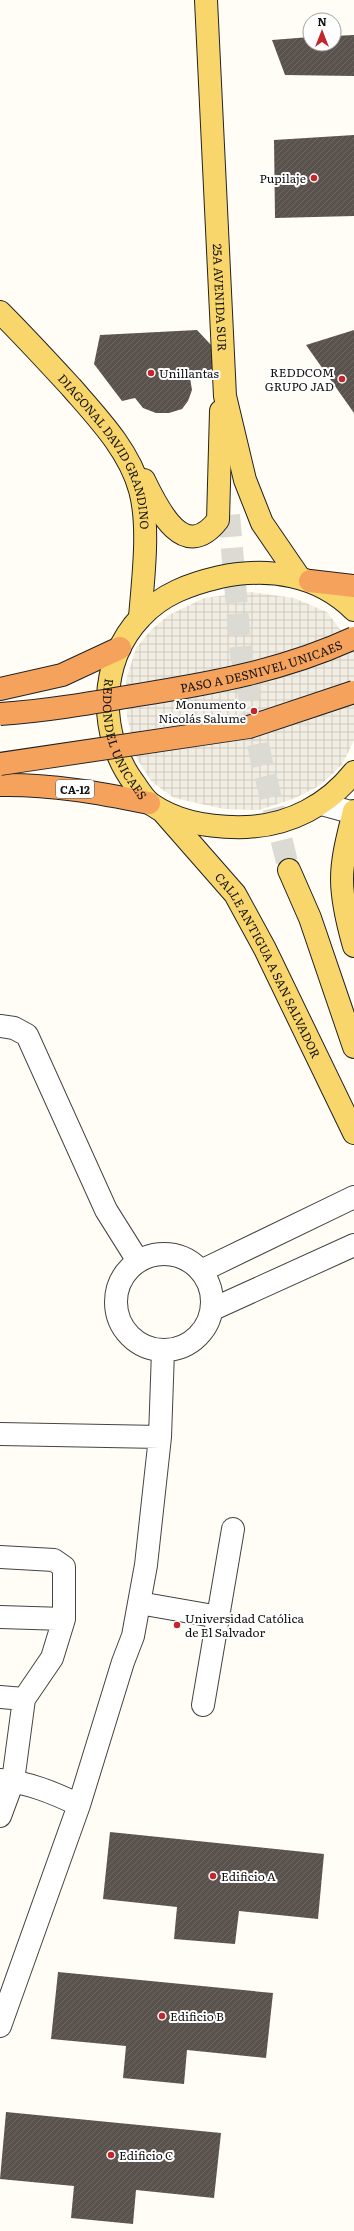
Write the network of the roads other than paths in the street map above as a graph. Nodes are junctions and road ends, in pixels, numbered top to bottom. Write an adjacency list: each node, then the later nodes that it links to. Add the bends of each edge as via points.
1 (206, 0): 3 (main road, 25A AVENIDA SUR)
2 (0, 312): 5 (main road, DIAGONAL DAVID GRANDINO, via 34,346)
3 (224, 360): 4 (main road, 25A AVENIDA SUR); 5 (main road, via 218,520 210,530 194,537 178,532 167,523 139,470)
4 (225, 396): 6 (main road); 7 (main road, 25A AVENIDA SUR, via 245,480 262,522)
5 (102, 423): 10 (main road, DIAGONAL DAVID GRANDINO, via 118,444 140,490 144,530)
6 (230, 515)
7 (305, 579): 8 (highway); 9 (main road, REDONDEL UNICAES, via 334,592); 10 (main road, REDONDEL UNICAES, via 258,573 207,580 162,598)
8 (354, 586)
9 (354, 610)
10 (140, 618): 12 (main road, REDONDEL UNICAES)
11 (354, 638): 15 (highway, PASO A DESNIVEL UNICAES, bridge, via 328,650 264,671 223,681 38,711)
12 (120, 648): 13 (highway, via 62,675); 20 (main road, REDONDEL UNICAES, via 110,685 109,730 123,768)
13 (0, 689)
14 (354, 692): 16 (highway, bridge, via 249,727)
15 (0, 714)
16 (0, 764)
17 (354, 772): 19 (main road, REDONDEL UNICAES, via 338,791)
18 (0, 785): 20 (highway, CA-12, via 21,784 87,790)
19 (321, 804): 20 (main road, REDONDEL UNICAES, via 290,819 229,827 196,822); 21 (lane)
20 (156, 807): 26 (main road, CALLE ANTIGUA A SAN SALVADOR, via 235,894 265,949)
21 (354, 813): 23 (main road, via 346,842 342,879 348,927)
22 (289, 870): 25 (main road, via 310,918)
23 (354, 946)
24 (0, 1026): 29 (lane, via 14,1028 27,1035 106,1210)
25 (354, 1047)
26 (354, 1133)
27 (354, 1197): 30 (lane)
28 (354, 1245): 31 (lane)
29 (138, 1262): 30 (lane, via 150,1256 178,1255 191,1261); 32 (lane, via 127,1270 120,1282 116,1308 124,1328 137,1343)
30 (201, 1270): 31 (lane, via 209,1282)
31 (213, 1310): 32 (lane, via 209,1323 201,1335 177,1349)
32 (163, 1351): 34 (lane)
33 (0, 1434): 34 (lane)
34 (160, 1437): 37 (lane, via 146,1564)
35 (233, 1529): 39 (lane)
36 (0, 1557): 40 (lane, via 54,1560 61,1564 64,1567)
37 (139, 1603): 39 (lane); 45 (lane, via 133,1636)
38 (0, 1617): 40 (lane)
39 (219, 1617): 43 (lane)
40 (64, 1619): 42 (lane, via 52,1658)
41 (0, 1697): 42 (lane)
42 (24, 1699): 44 (lane)
43 (203, 1705)
44 (6, 1781): 45 (lane, via 50,1791); 46 (lane)
45 (79, 1805): 47 (lane)
46 (0, 1816)
47 (0, 2026)

